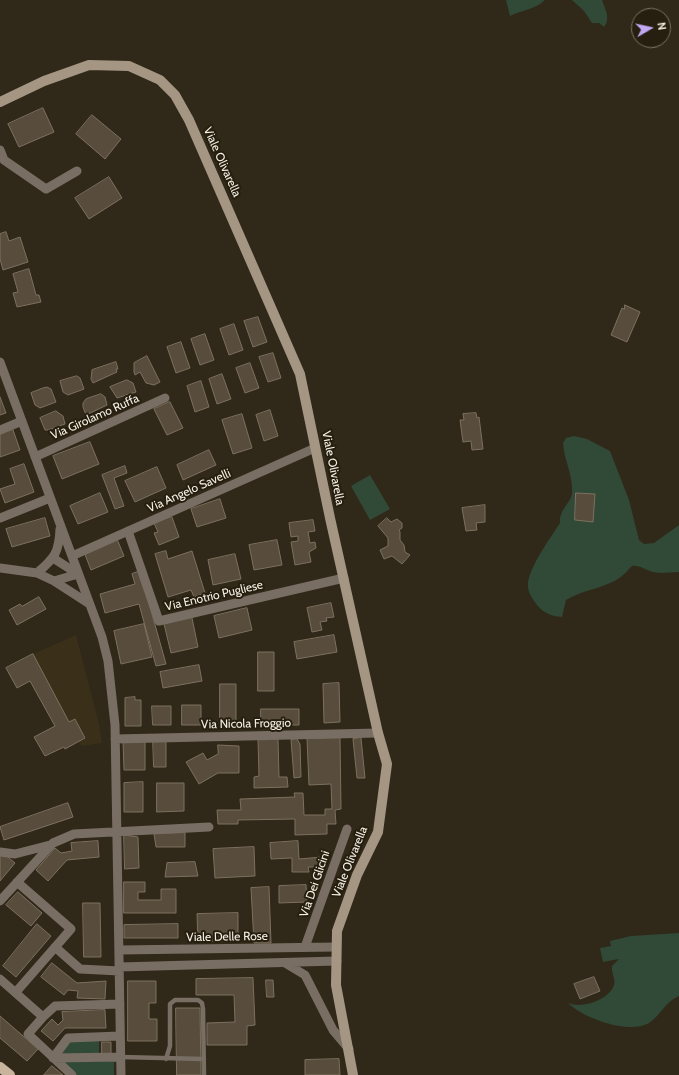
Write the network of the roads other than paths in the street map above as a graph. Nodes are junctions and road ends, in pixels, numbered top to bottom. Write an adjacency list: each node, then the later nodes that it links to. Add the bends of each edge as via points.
1 (0, 102): 8 (street, Viale Olivarella, via 44,81 89,65 129,66 160,80 176,95 300,374)
2 (0, 150): 3 (street, via 4,160 46,189)
3 (77, 171)
4 (0, 362): 6 (street)
5 (165, 398): 9 (street, Via Girolamo Ruffa)
6 (22, 421): 7 (street); 9 (street)
7 (0, 430)
8 (315, 448): 13 (street, Via Angelo Savelli); 19 (street, Viale Olivarella)
9 (35, 457): 10 (street)
10 (50, 498): 11 (street); 12 (street)
11 (0, 518)
12 (60, 523): 14 (street); 15 (street, via 59,546)
13 (128, 531): 14 (street, Via Angelo Savelli); 19 (street, Via Enotrio Pugliese, via 159,621)
14 (72, 556): 18 (street)
15 (53, 558): 17 (street); 18 (street)
16 (0, 568): 17 (street)
17 (37, 573): 20 (street)
18 (78, 574): 20 (street); 21 (street)
19 (344, 578): 22 (street, Viale Olivarella)
20 (54, 581): 21 (street)
21 (88, 603): 23 (street, via 102,636 108,660)
22 (378, 733): 23 (street, Via Nicola Froggio); 33 (street, Viale Olivarella, via 387,764 378,832 358,875 337,931)
23 (115, 739): 26 (street)
24 (209, 827): 26 (street)
25 (347, 829): 32 (street, Via Dei Glicini)
26 (117, 831): 27 (street, via 74,834); 34 (street)
27 (50, 845): 28 (street, via 15,854); 29 (street)
28 (0, 852)
29 (17, 882): 30 (street); 31 (street, via 71,929)
30 (0, 901)
31 (55, 947): 37 (street, via 80,969); 39 (street)
32 (305, 947): 33 (street, Viale Delle Rose); 34 (street, Viale Delle Rose)
33 (336, 947): 35 (street, Viale Olivarella)
34 (119, 950): 37 (street)
35 (336, 961): 36 (street); 43 (street, Viale Olivarella, via 336,985)
36 (285, 963): 37 (street); 43 (street, via 305,975 332,1030)
37 (119, 969): 40 (street)
38 (0, 979): 39 (street)
39 (16, 992): 41 (street)
40 (120, 1004): 41 (street, via 55,1006); 42 (street)
41 (43, 1017): 44 (street, via 28,1034)
42 (120, 1036): 44 (street, via 68,1038); 45 (street)
43 (349, 1049): 53 (street, Viale Olivarella)
44 (53, 1058): 45 (street); 50 (street)
45 (120, 1058): 46 (lane); 51 (street)
46 (166, 1059): 47 (lane); 47 (lane, via 170,1046 170,1004 175,1000 198,1000 202,1003)
47 (204, 1059): 52 (lane)
48 (0, 1067): 49 (main road)
49 (10, 1075)
50 (72, 1075)
51 (121, 1075)
52 (204, 1075)
53 (354, 1075)

